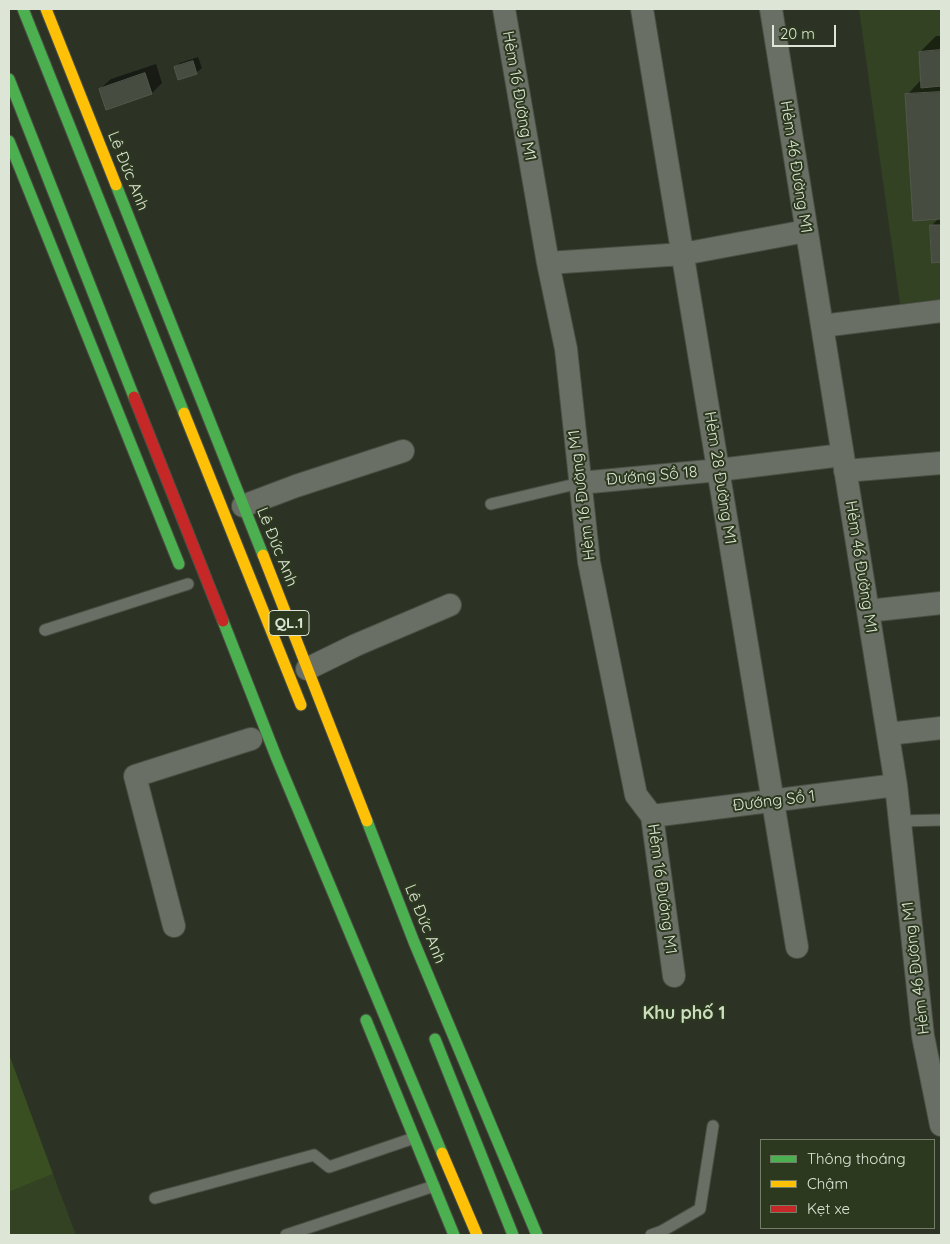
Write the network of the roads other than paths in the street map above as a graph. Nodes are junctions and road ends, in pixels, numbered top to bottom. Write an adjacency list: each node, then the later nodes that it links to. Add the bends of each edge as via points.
1 (23, 9): 26 (highway, QL.1)
2 (46, 9): 19 (highway, Lê Đức Anh / QL.1)
3 (504, 9): 10 (street, Hẻm 16 Đường M1)
4 (642, 9): 9 (street, Hẻm 28 Đường M1)
5 (770, 9): 8 (street, Hẻm 46 Đường M1)
6 (9, 80): 47 (highway, via 276,759)
7 (9, 141): 20 (highway)
8 (806, 230): 9 (street); 12 (street, Hẻm 46 Đường M1)
9 (683, 254): 10 (street); 16 (street, Hẻm 28 Đường M1)
10 (548, 262): 17 (street, Hẻm 16 Đường M1, via 566,349)
11 (941, 311): 12 (street)
12 (822, 326): 14 (street, Hẻm 46 Đường M1)
13 (403, 452): 19 (street)
14 (844, 463): 15 (street, Đướng Sồ 18); 16 (street, Đướng Sồ 18); 23 (street, Hẻm 46 Đường M1)
15 (941, 463)
16 (719, 470): 17 (street, Đướng Sồ 18); 31 (street, Hẻm 28 Đường M1)
17 (580, 483): 18 (lane); 32 (street, Hẻm 16 Đường M1, via 589,562 636,795)
18 (491, 504)
19 (243, 506): 25 (highway, Lê Đức Anh / QL.1)
20 (190, 589): 24 (lane)
21 (941, 603): 23 (street)
22 (450, 605): 25 (street)
23 (868, 612): 28 (street, Hẻm 46 Đường M1)
24 (45, 630)
25 (307, 669): 49 (highway, Lê Đức Anh / QL.1, via 414,942)
26 (307, 719)
27 (941, 728): 28 (street)
28 (888, 734): 30 (street, Hẻm 46 Đường M1)
29 (251, 739): 35 (street, via 135,776)
30 (896, 785): 31 (street, Đướng Sồ 1); 34 (street, Hẻm 46 Đường M1)
31 (774, 800): 32 (street, Đướng Sồ 1); 36 (street, Hẻm 28 Đường M1)
32 (652, 816): 37 (street, Hẻm 16 Đường M1)
33 (941, 820): 34 (lane)
34 (898, 821): 40 (street, Hẻm 46 Đường M1, via 923,1036)
35 (174, 926)
36 (797, 947)
37 (674, 976)
38 (363, 1012): 42 (highway)
39 (432, 1032): 48 (highway)
40 (941, 1125)
41 (713, 1126): 50 (lane, via 700,1209)
42 (414, 1138): 43 (highway); 44 (lane, via 329,1167 314,1155)
43 (434, 1186): 45 (lane); 46 (highway)
44 (155, 1198)
45 (286, 1235)
46 (454, 1235)
47 (477, 1235)
48 (513, 1235)
49 (537, 1235)
50 (651, 1235)

